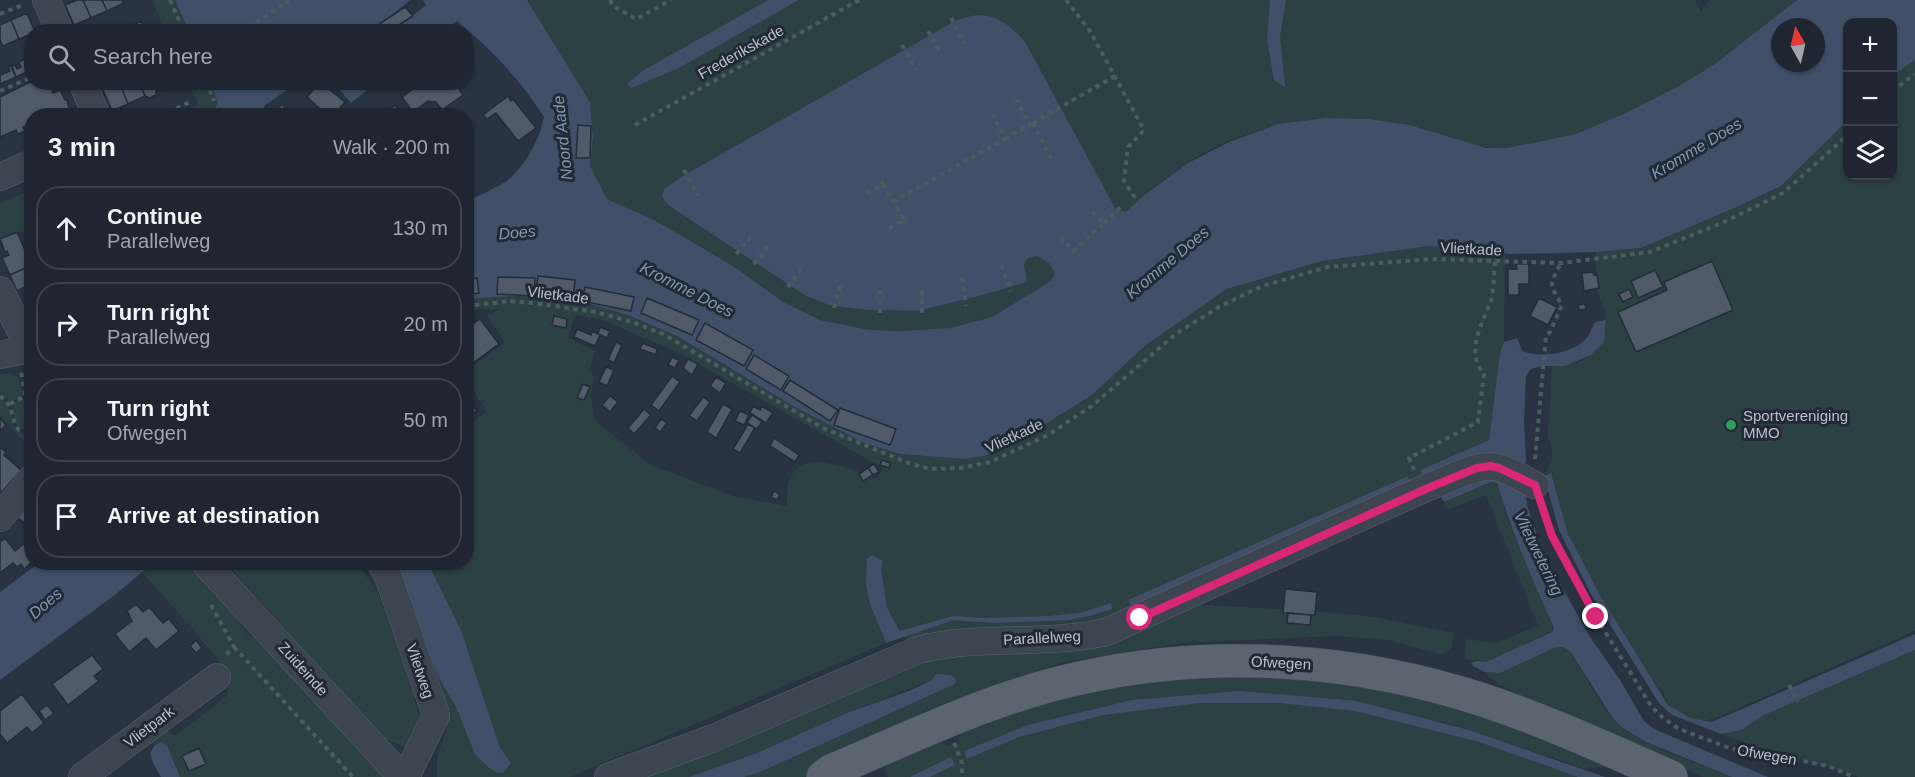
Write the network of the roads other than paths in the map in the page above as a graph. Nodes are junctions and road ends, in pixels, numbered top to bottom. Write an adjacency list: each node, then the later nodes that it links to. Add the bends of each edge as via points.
1 (46, 0): 2 (street)
2 (56, 24)
3 (86, 90): 4 (street)
4 (93, 108)
5 (24, 166): 6 (street)
6 (0, 177)
7 (0, 290): 8 (street)
8 (24, 339)
9 (24, 352): 10 (street)
10 (0, 355)
11 (1530, 483): 20 (street, Parallelweg, via 1499,468 1477,468 1106,632 1070,639 971,641 918,650 711,740)
12 (24, 488): 13 (street)
13 (0, 518)
14 (211, 570): 19 (street, Zuideinde)
15 (385, 570): 19 (street, Vlietweg, via 436,715)
16 (217, 677): 18 (street, Vlietpark)
17 (886, 748): 21 (main road, Ofwegen); 22 (main road, Ofwegen); 23 (main road, Ofwegen, via 944,720 1084,677 1196,662 1301,662 1432,685 1484,700)
18 (82, 777)
19 (404, 777)
20 (608, 777)
21 (823, 777)
22 (852, 777)
23 (1671, 777)

